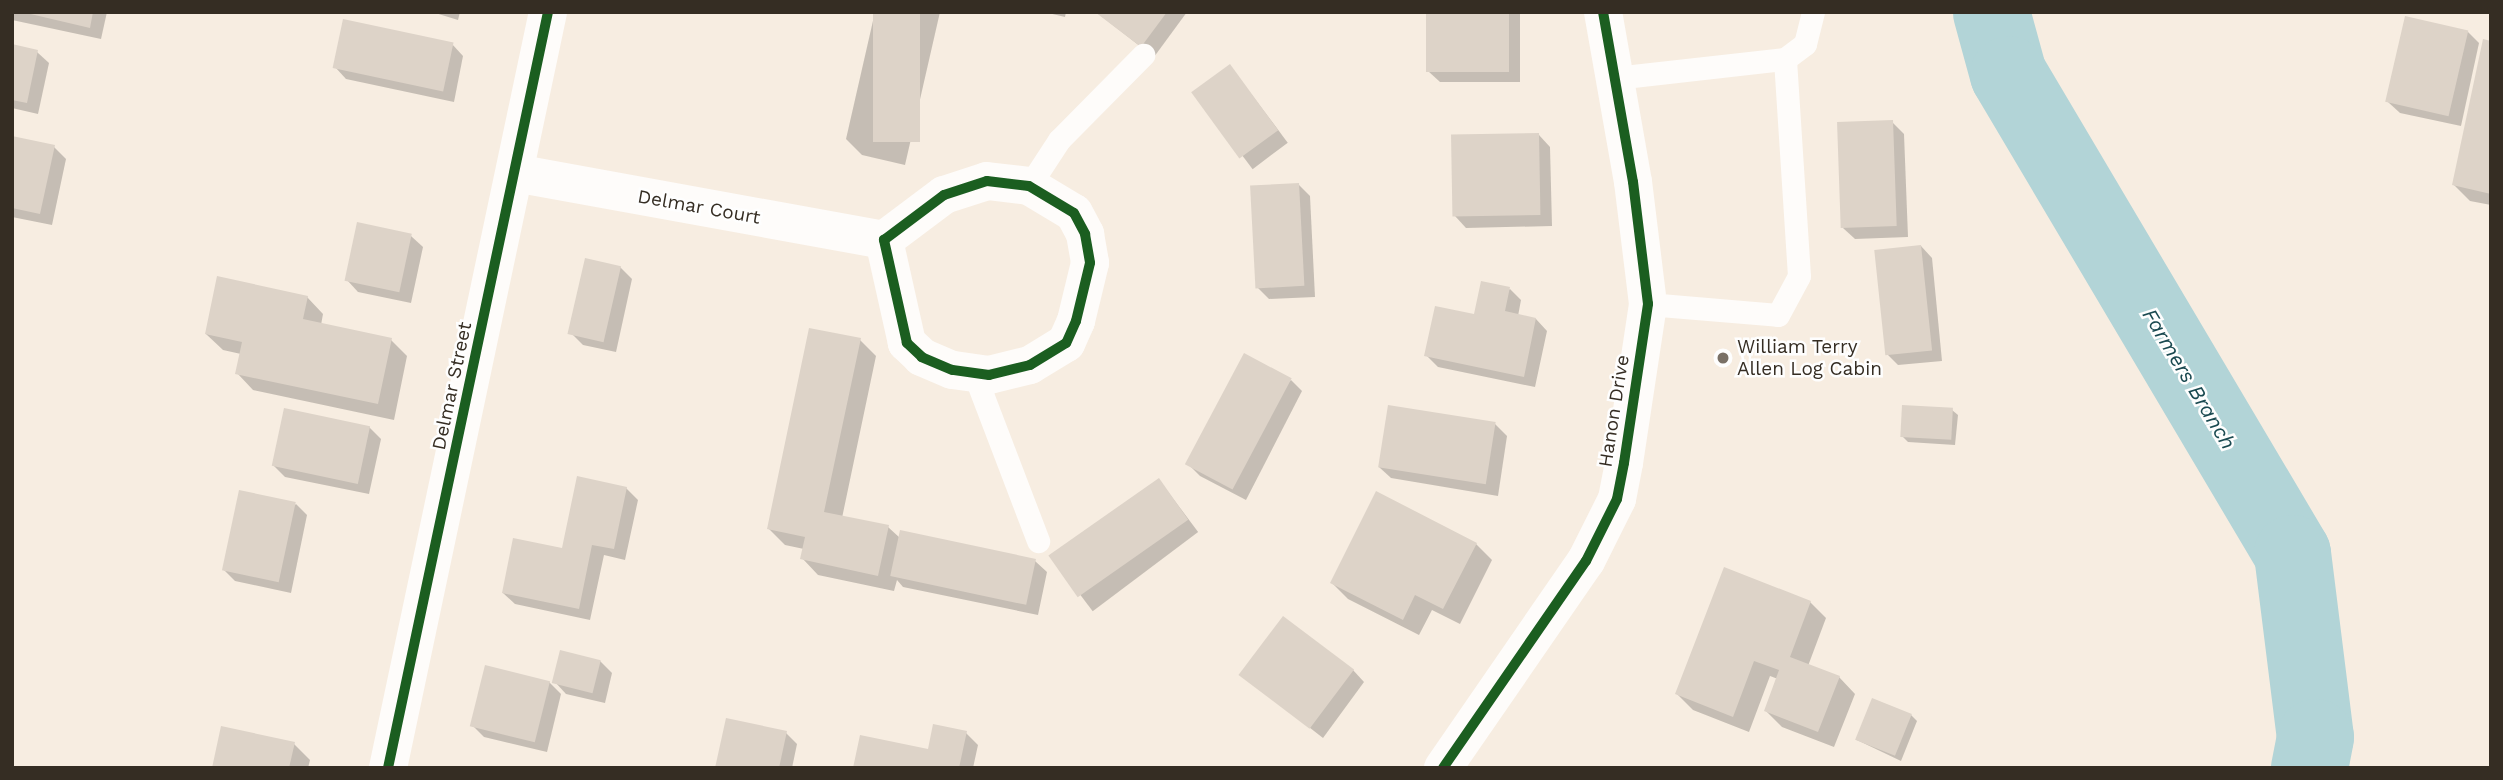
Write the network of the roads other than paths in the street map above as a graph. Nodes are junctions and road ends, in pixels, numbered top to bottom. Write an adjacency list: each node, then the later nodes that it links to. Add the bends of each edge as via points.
1 (548, 12): 7 (street, Delmar Street)
2 (1603, 12): 6 (street, Hanon Drive)
3 (1813, 12): 5 (lane, via 1805,44)
4 (1143, 55): 8 (lane, via 1059,140)
5 (1785, 59): 6 (lane); 10 (lane, via 1799,275 1778,315)
6 (1615, 79): 10 (street, Hanon Drive)
7 (515, 173): 9 (street, Delmar Court); 13 (street, Delmar Street)
8 (1029, 186): 9 (street, via 988,181 944,195); 11 (street, via 1074,212 1085,234 1090,263 1076,321 1066,342 1030,365 989,375)
9 (884, 240): 11 (street, via 907,343 922,357 952,370)
10 (1648, 304): 14 (street, Hanon Drive, via 1617,499 1586,561)
11 (974, 373): 12 (lane)
12 (1038, 541)
13 (388, 768)
14 (1443, 768)

